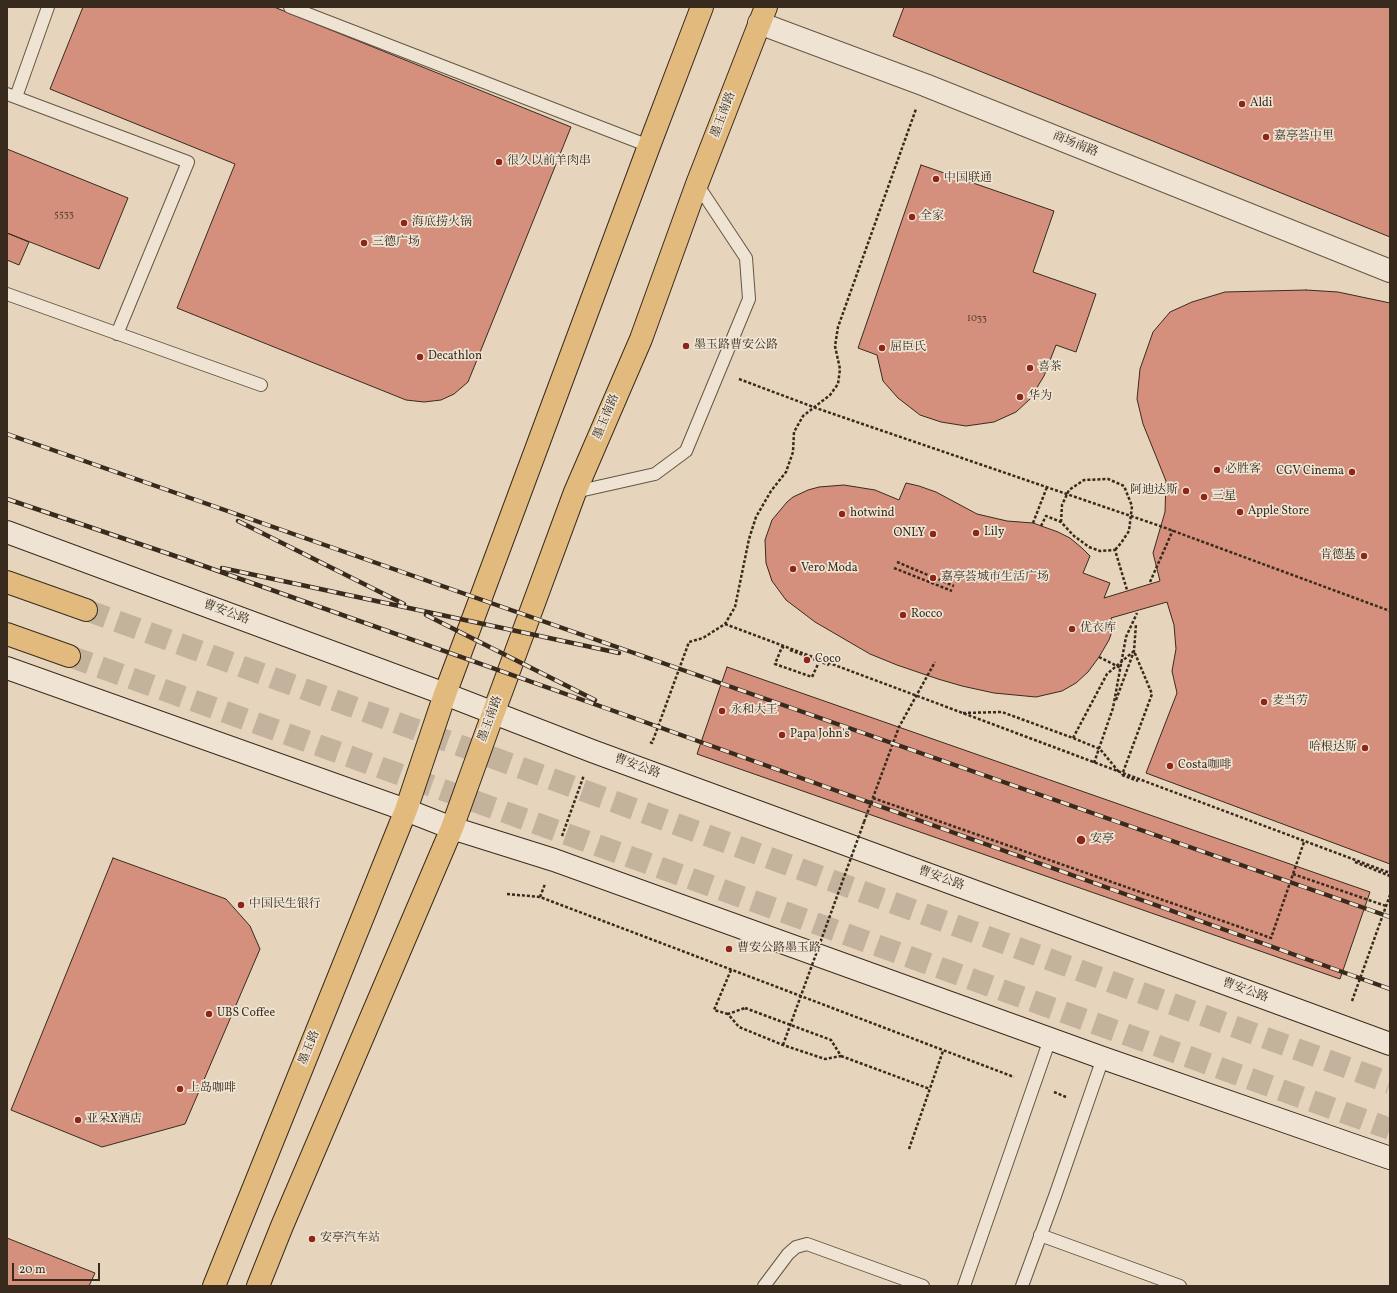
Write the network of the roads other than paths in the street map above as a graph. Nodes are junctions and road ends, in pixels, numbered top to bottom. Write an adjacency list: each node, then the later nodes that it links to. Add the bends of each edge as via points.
1 (48, 7): 5 (lane)
2 (290, 7): 6 (lane)
3 (702, 7): 6 (main road)
4 (763, 15): 7 (main road, 墨玉南路); 8 (main road, 商场南路, via 925,85)
5 (11, 95): 10 (lane, via 188,162)
6 (649, 146): 19 (main road)
7 (697, 184): 12 (main road, 墨玉南路, via 641,338); 12 (lane, via 746,258 749,299 686,451 655,474)
8 (1390, 271)
9 (7, 294): 10 (lane)
10 (117, 334): 11 (lane)
11 (261, 385)
12 (576, 492): 20 (main road, 墨玉南路)
13 (7, 532): 19 (main road, 曹安公路)
14 (7, 582): 15 (main road)
15 (86, 610)
16 (7, 634): 17 (main road)
17 (69, 656)
18 (7, 668): 21 (main road)
19 (445, 694): 20 (main road, 曹安公路); 21 (main road)
20 (493, 714): 22 (main road, 墨玉南路); 24 (main road, 曹安公路)
21 (406, 810): 22 (main road); 28 (main road, 墨玉路)
22 (452, 828): 23 (main road, via 554,860); 29 (main road)
23 (1050, 1039): 25 (main road); 32 (lane)
24 (1390, 1044)
25 (1103, 1058): 26 (main road); 27 (lane)
26 (1390, 1158)
27 (1040, 1235): 33 (lane); 34 (lane)
28 (214, 1286)
29 (258, 1286)
30 (764, 1286): 31 (lane, via 788,1254 796,1247 807,1244)
31 (923, 1286)
32 (964, 1286)
33 (1022, 1286)
34 (1180, 1286)

